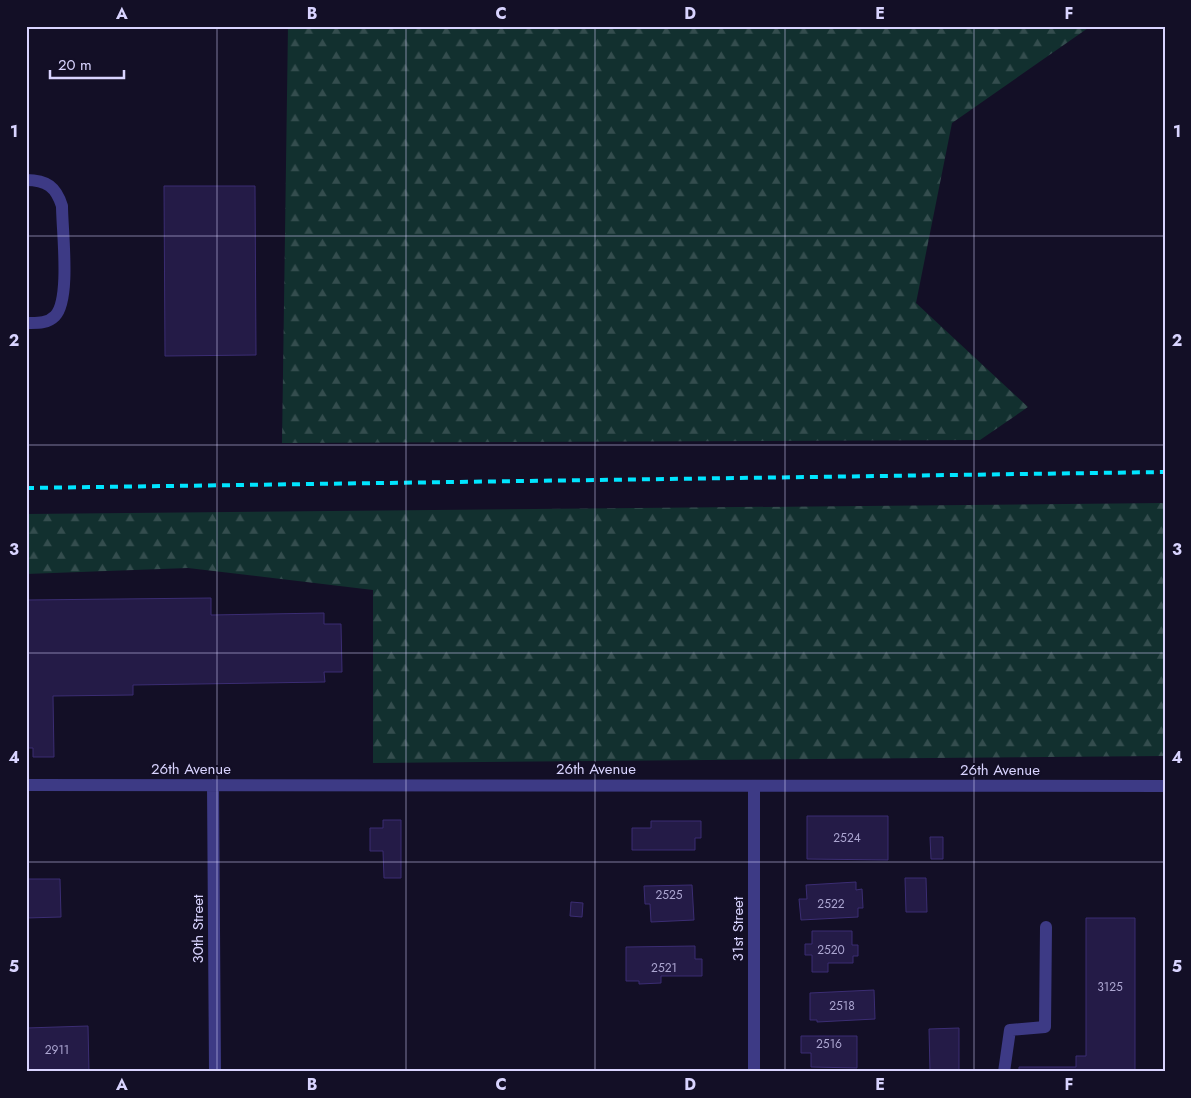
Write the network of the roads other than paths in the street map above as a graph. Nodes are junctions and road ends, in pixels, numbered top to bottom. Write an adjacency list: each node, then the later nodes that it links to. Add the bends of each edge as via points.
1 (26, 180): 2 (street, via 50,184 58,193 62,206 64,290 62,306 55,316 44,322)
2 (26, 323)
3 (26, 786): 4 (street, 26th Avenue)
4 (213, 786): 5 (street, 26th Avenue); 8 (street, 30th Street)
5 (754, 786): 6 (street, 26th Avenue); 9 (street, 31st Street)
6 (1165, 786)
7 (1046, 927): 10 (street, via 1045,1027 1010,1030)
8 (214, 1072)
9 (754, 1072)
10 (1004, 1072)

